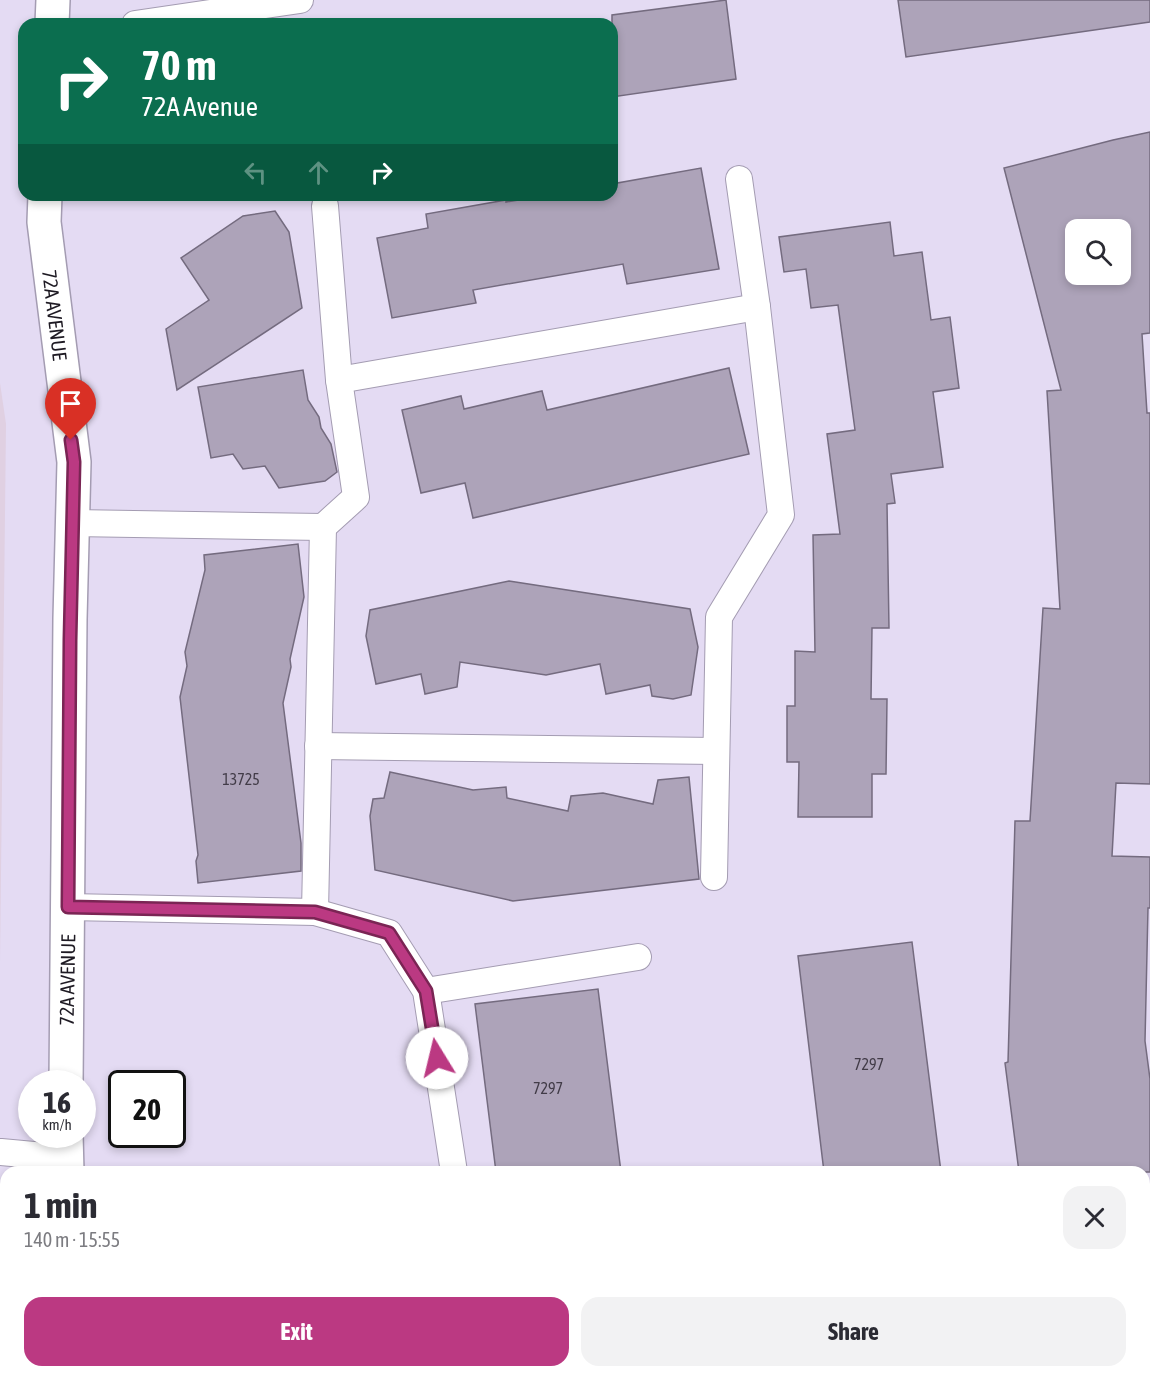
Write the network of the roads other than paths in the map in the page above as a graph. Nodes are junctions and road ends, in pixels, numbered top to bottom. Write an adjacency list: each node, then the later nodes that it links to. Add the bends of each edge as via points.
1 (53, 0): 3 (street)
2 (300, 0): 4 (lane)
3 (52, 18)
4 (176, 18)
5 (739, 179): 8 (lane)
6 (45, 201): 10 (street, 72A AVENUE, via 44,222 74,462)
7 (325, 206): 9 (lane)
8 (757, 307): 9 (lane); 13 (lane, via 781,514 718,617)
9 (339, 380): 11 (lane, via 356,497)
10 (73, 523): 11 (lane); 15 (street, 72A AVENUE)
11 (323, 527): 12 (lane)
12 (318, 746): 13 (lane); 16 (lane)
13 (716, 751): 14 (lane)
14 (714, 877)
15 (68, 907): 16 (lane); 19 (street, 72A AVENUE)
16 (315, 912): 18 (lane, via 389,933)
17 (638, 957): 18 (lane)
18 (426, 991): 22 (lane)
19 (66, 1070)
20 (2, 1152): 21 (lane)
21 (66, 1154)
22 (453, 1166)

